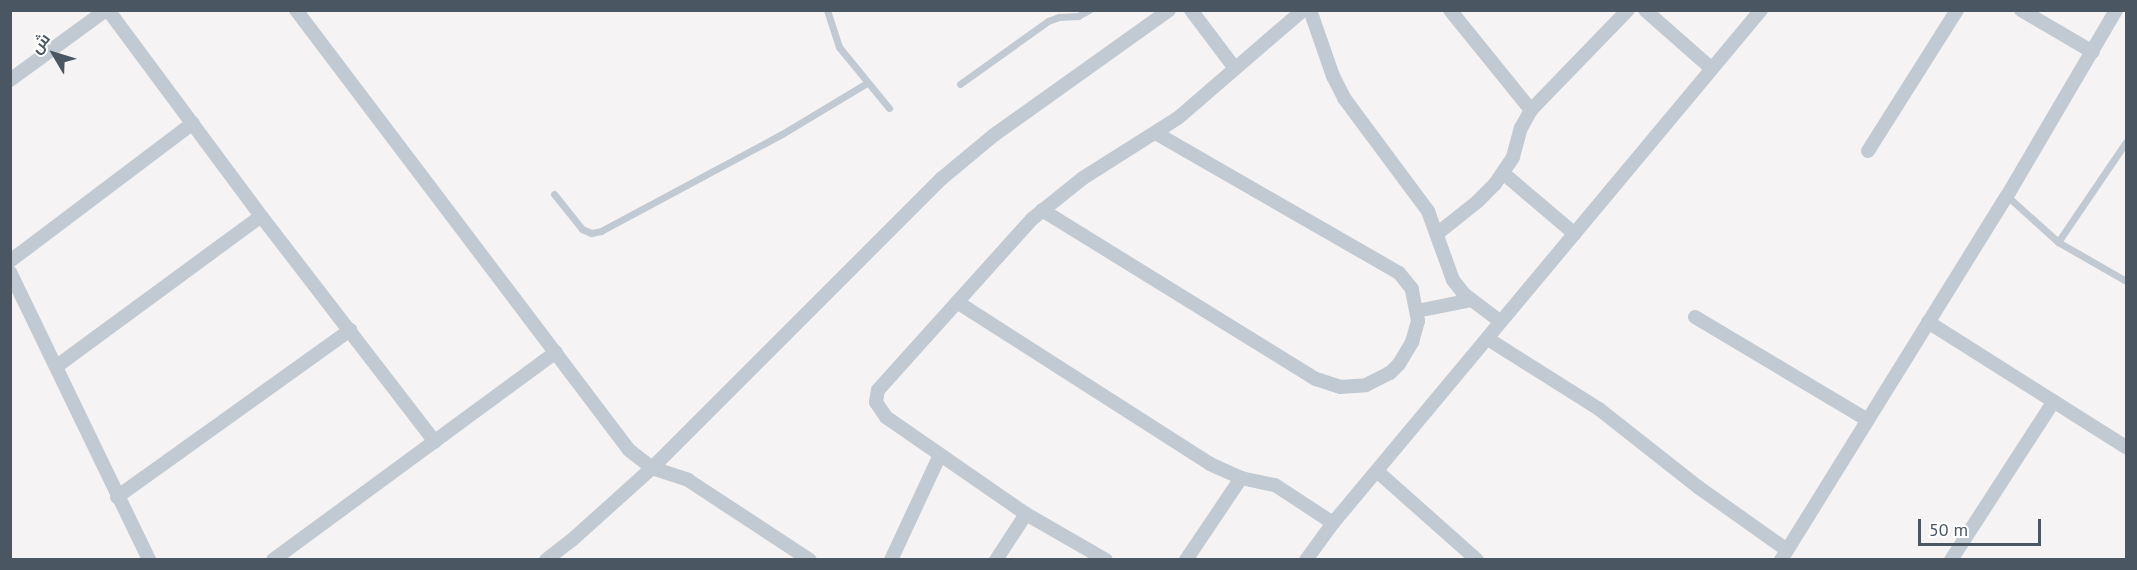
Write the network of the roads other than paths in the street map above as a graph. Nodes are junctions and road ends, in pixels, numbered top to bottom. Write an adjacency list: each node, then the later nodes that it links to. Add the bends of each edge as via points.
1 (107, 10): 21 (street); 26 (street)
2 (296, 10): 49 (street)
3 (827, 10): 22 (lane, via 839,47)
4 (1089, 10): 16 (lane)
5 (1169, 10): 56 (street, via 994,135 941,179)
6 (1191, 10): 19 (street)
7 (1303, 10): 19 (street)
8 (1310, 10): 35 (street, via 1344,98 1421,200)
9 (1450, 10): 25 (street)
10 (1628, 10): 17 (street)
11 (1645, 10): 20 (street)
12 (1761, 10): 20 (street)
13 (1957, 10): 29 (street)
14 (2021, 10): 18 (street)
15 (2116, 10): 18 (street)
16 (1076, 13): 23 (lane, via 1048,21)
17 (1612, 16): 25 (street)
18 (2093, 52): 32 (street)
19 (1234, 67): 27 (street)
20 (1712, 69): 36 (street)
21 (10, 80)
22 (867, 83): 24 (lane); 31 (lane, via 782,134 601,231 591,233 582,229)
23 (960, 84)
24 (889, 108)
25 (1531, 110): 30 (street)
26 (193, 123): 34 (street); 38 (street)
27 (1157, 134): 33 (street, via 1083,178); 43 (street, via 1391,267 1412,289)
28 (2127, 142): 37 (lane)
29 (1868, 151)
30 (1503, 173): 35 (street, via 1477,202); 36 (street)
31 (554, 194)
32 (2007, 196): 37 (lane); 46 (street)
33 (1042, 210): 42 (street); 43 (street, via 1328,384 1360,386 1390,373 1407,354)
34 (261, 216): 47 (street); 50 (street)
35 (1438, 233): 41 (street, via 1448,272)
36 (1575, 234): 45 (street)
37 (2058, 242): 40 (lane)
38 (10, 261)
39 (10, 272): 50 (street)
40 (2127, 281)
41 (1471, 300): 43 (street); 45 (street)
42 (957, 302): 55 (street, via 888,376 876,396 886,417); 58 (street, via 1209,464)
43 (1417, 310)
44 (1695, 317): 52 (street)
45 (1501, 322): 48 (street)
46 (1928, 322): 51 (street); 52 (street)
47 (350, 330): 53 (street); 59 (street)
48 (1488, 339): 57 (street); 62 (street, via 1599,409)
49 (556, 352): 53 (street); 56 (street, via 629,450)
50 (57, 366): 59 (street)
51 (2054, 401): 54 (street); 73 (street)
52 (1868, 420): 62 (street)
53 (435, 442): 64 (street)
54 (2127, 447)
55 (940, 454): 60 (street); 67 (street)
56 (652, 468): 65 (street); 66 (street, via 688,480)
57 (1378, 472): 61 (street); 72 (street)
58 (1241, 478): 61 (street, via 1266,481 1285,489); 70 (street)
59 (117, 497): 63 (street)
60 (1026, 513): 68 (street); 69 (street)
61 (1333, 523): 71 (street)
62 (1784, 555)
63 (149, 560)
64 (273, 560)
65 (546, 560)
66 (810, 560)
67 (891, 560)
68 (996, 560)
69 (1106, 560)
70 (1186, 560)
71 (1306, 560)
72 (1477, 560)
73 (1951, 560)

